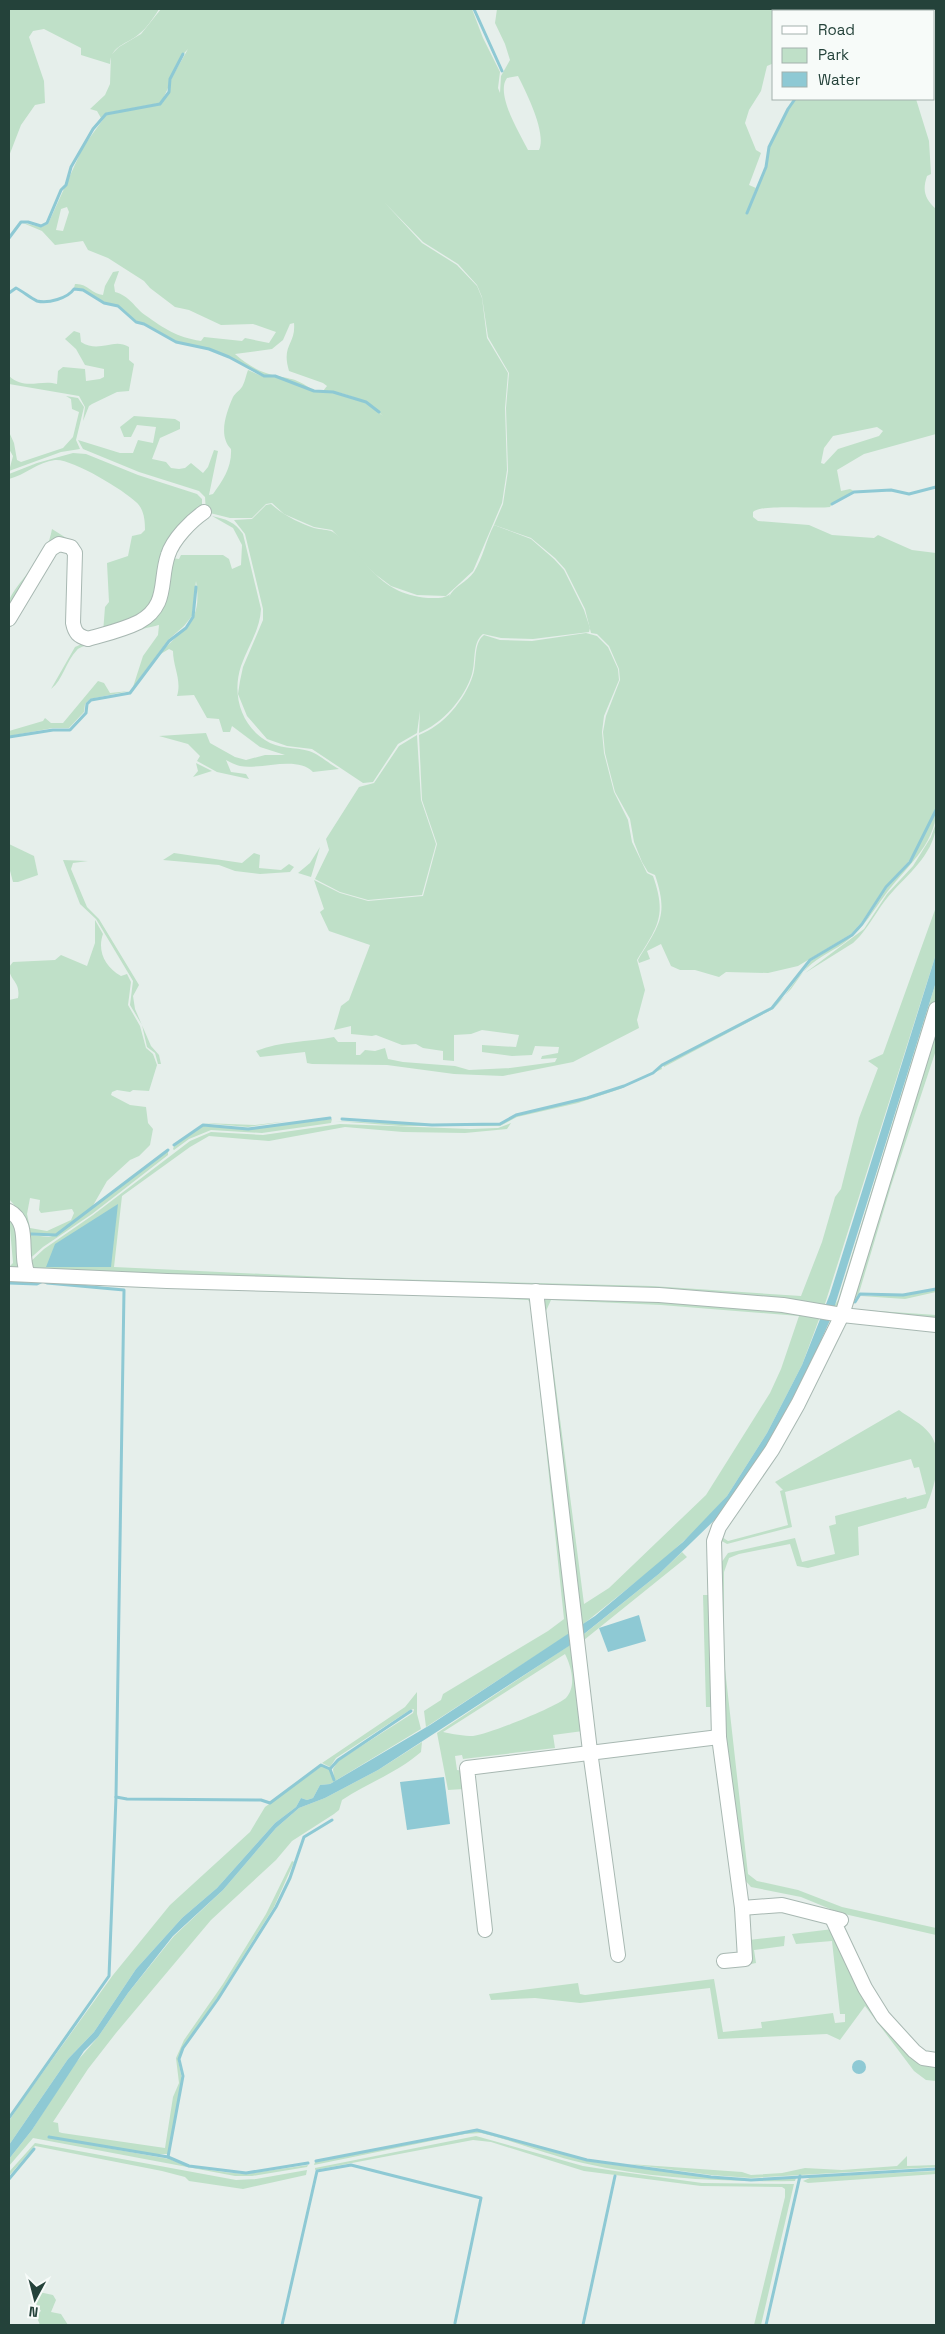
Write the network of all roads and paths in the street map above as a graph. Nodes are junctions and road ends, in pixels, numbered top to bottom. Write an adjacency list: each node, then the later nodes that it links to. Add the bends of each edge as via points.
1 (204, 512): 2 (street, via 171,549 160,601 140,621 88,639 79,636 73,623 75,553 71,547 60,544 52,548)
2 (9, 619)
3 (936, 1009): 10 (street)
4 (9, 1202): 6 (street, via 18,1210)
5 (9, 1211): 6 (street)
6 (20, 1221): 8 (street, via 24,1266)
7 (9, 1274): 8 (street)
8 (28, 1274): 9 (street)
9 (536, 1291): 10 (street, via 658,1295 783,1305); 13 (street)
10 (838, 1314): 11 (street); 12 (street, via 798,1404 772,1450 719,1528 714,1541)
11 (936, 1325)
12 (719, 1737): 13 (street); 14 (street)
13 (590, 1751): 15 (street, via 467,1768); 16 (street)
14 (742, 1908): 17 (street, via 744,1959); 18 (street, via 782,1905 838,1919 865,1988 884,2017 914,2051 923,2058)
15 (485, 1930)
16 (618, 1955)
17 (724, 1961)
18 (936, 2060)

